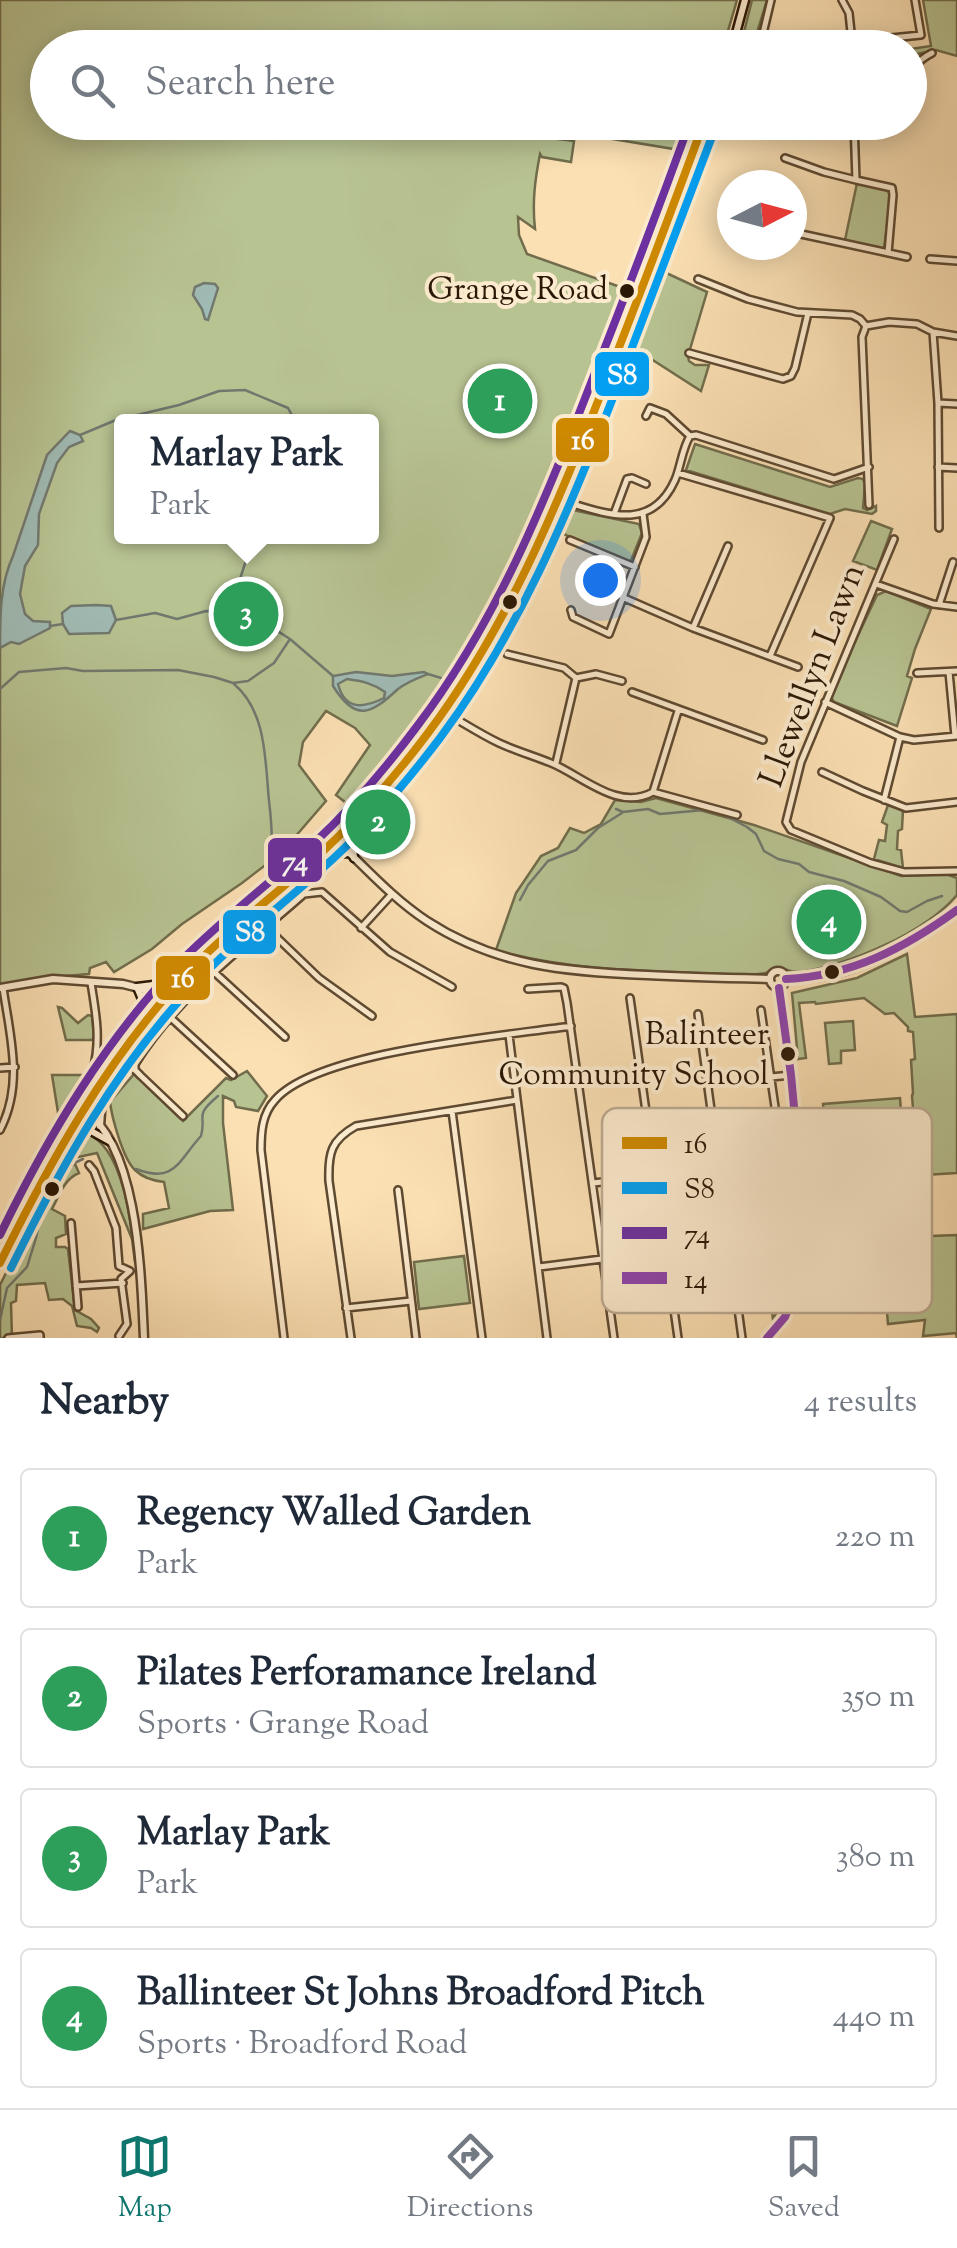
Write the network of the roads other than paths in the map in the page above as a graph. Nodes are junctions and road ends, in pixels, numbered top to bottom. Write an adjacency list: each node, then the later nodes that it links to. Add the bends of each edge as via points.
1 (744, 0): 5 (main road)
2 (771, 0): 6 (street)
3 (842, 0): 7 (street)
4 (915, 0): 8 (street)
5 (736, 30)
6 (764, 30)
7 (850, 30)
8 (920, 30)
9 (932, 53): 10 (street)
10 (927, 56)
11 (697, 140): 35 (main road)
12 (855, 140): 14 (street)
13 (785, 158): 14 (street)
14 (856, 180): 16 (street, via 892,188)
15 (807, 235): 16 (street)
16 (888, 253): 17 (street)
17 (907, 257)
18 (930, 259): 19 (street)
19 (957, 261)
20 (698, 279): 21 (street)
21 (808, 313): 22 (street, via 852,315); 25 (street, via 795,368 784,379)
22 (866, 326): 23 (street, via 917,324); 30 (street)
23 (932, 332): 24 (street); 26 (street)
24 (957, 336)
25 (689, 353)
26 (938, 403): 27 (street); 31 (street)
27 (957, 404)
28 (646, 416): 29 (street, via 650,408 666,414)
29 (690, 436): 30 (street, via 834,479); 33 (street)
30 (869, 467): 36 (street)
31 (938, 467): 32 (street); 39 (street)
32 (957, 468)
33 (678, 473): 38 (street, via 660,505); 52 (street, via 830,518)
34 (646, 484): 37 (street, via 628,479)
35 (560, 500): 37 (street); 61 (main road, via 507,613)
36 (869, 505)
37 (614, 514): 38 (street)
38 (643, 514): 44 (street, via 646,537)
39 (939, 528)
40 (894, 539): 45 (street, Llewellyn Lawn)
41 (570, 540): 44 (street)
42 (728, 546): 50 (street)
43 (953, 562): 47 (street)
44 (635, 567): 46 (street)
45 (876, 584): 47 (street); 59 (street, Llewellyn Lawn)
46 (622, 597): 49 (street, via 609,634); 50 (street)
47 (938, 605): 48 (street)
48 (957, 607)
49 (571, 610)
50 (693, 628): 52 (street)
51 (507, 654): 56 (street, via 564,668)
52 (770, 656): 53 (street)
53 (798, 667)
54 (953, 671): 55 (street); 62 (street)
55 (917, 673)
56 (576, 678): 57 (street); 65 (street)
57 (622, 680)
58 (632, 692): 60 (street)
59 (824, 702): 63 (street); 75 (street, Llewellyn Lawn, via 801,762 786,822 790,830 904,872)
60 (678, 711): 64 (street); 68 (street)
61 (444, 712): 65 (street); 67 (main road)
62 (956, 736): 63 (street)
63 (900, 737): 69 (street)
64 (762, 740)
65 (556, 764): 68 (street, via 613,794 639,798)
66 (822, 772): 69 (street)
67 (395, 775): 72 (main road); 74 (main road, via 352,836)
68 (653, 792): 71 (street)
69 (884, 800): 70 (street, via 906,808)
70 (957, 802)
71 (737, 815)
72 (336, 839): 73 (main road); 74 (main road)
73 (319, 855): 74 (main road); 83 (main road)
74 (352, 856): 76 (main road)
75 (957, 871)
76 (392, 894): 79 (street); 81 (main road, via 465,942 540,967)
77 (957, 910): 82 (main road, via 857,966)
78 (266, 927): 79 (street, via 312,891 322,892); 80 (street); 94 (street, via 318,978)
79 (362, 928): 86 (street)
80 (212, 971): 95 (street); 99 (street)
81 (770, 979): 82 (main road, via 778,971); 88 (main road)
82 (786, 979): 88 (main road)
83 (179, 982): 85 (main road); 91 (main road)
84 (91, 984): 85 (main road); 87 (main road, via 53,980); 102 (street, via 99,1035)
85 (137, 986): 91 (main road); 97 (main road, via 144,1004)
86 (452, 987)
87 (1, 988): 100 (street)
88 (779, 988): 104 (main road)
89 (528, 989): 96 (street, via 564,988)
90 (630, 998): 108 (street)
91 (161, 1003): 97 (main road)
92 (762, 1010): 105 (street)
93 (698, 1014): 109 (street)
94 (372, 1016)
95 (171, 1018): 103 (street); 114 (street, via 137,1059 136,1070)
96 (571, 1026): 98 (street); 121 (street)
97 (141, 1028): 106 (main road)
98 (509, 1035): 107 (street); 142 (street, via 349,1062 309,1076 276,1099 262,1127 261,1150)
99 (285, 1037)
100 (14, 1067): 101 (street); 116 (street, via 11,1105)
101 (0, 1068)
102 (92, 1070)
103 (233, 1075)
104 (791, 1075): 105 (street); 111 (main road)
105 (770, 1078): 110 (street)
106 (99, 1088): 112 (main road); 115 (main road)
107 (518, 1100): 113 (street); 126 (street)
108 (646, 1108)
109 (710, 1108)
110 (774, 1108)
111 (794, 1108)
112 (84, 1110): 115 (main road); 117 (main road)
113 (452, 1111): 133 (street, via 356,1126 332,1146 329,1181); 145 (street)
114 (184, 1116)
115 (100, 1126): 118 (main road)
116 (0, 1130)
117 (70, 1132): 118 (main road, via 91,1130); 125 (main road)
118 (109, 1141): 128 (main road, via 130,1196)
119 (89, 1165): 127 (street, via 116,1228 119,1266)
120 (602, 1183): 121 (street)
121 (593, 1184): 124 (street)
122 (398, 1190): 131 (street)
123 (71, 1223): 130 (street)
124 (602, 1260): 126 (street)
125 (0, 1263)
126 (539, 1267): 146 (street)
127 (130, 1270): 128 (street); 129 (street)
128 (140, 1270): 141 (main road)
129 (123, 1283): 130 (street); 138 (street, via 127,1324)
130 (76, 1286): 132 (street)
131 (411, 1302): 133 (street); 144 (street)
132 (78, 1307)
133 (346, 1308): 143 (street)
134 (610, 1313): 147 (street)
135 (675, 1313): 148 (street)
136 (739, 1313): 149 (street)
137 (787, 1313): 150 (main road)
138 (118, 1336)
139 (8, 1338): 140 (street)
140 (40, 1338)
141 (144, 1338)
142 (284, 1338)
143 (350, 1338)
144 (416, 1338)
145 (482, 1338)
146 (547, 1338)
147 (614, 1338)
148 (678, 1338)
149 (742, 1338)
150 (767, 1338)

